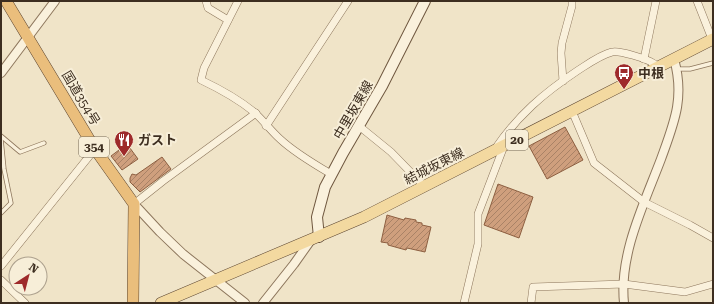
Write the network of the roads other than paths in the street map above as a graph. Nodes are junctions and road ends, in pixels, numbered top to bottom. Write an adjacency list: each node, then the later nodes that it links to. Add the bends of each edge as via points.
1 (6, 1): 11 (highway, 国道354号 / 354)
2 (55, 1): 11 (street)
3 (206, 1): 10 (street, via 208,8)
4 (238, 1): 10 (street)
5 (348, 1): 21 (street)
6 (425, 1): 22 (main road, 中里坂東線)
7 (572, 1): 18 (street, via 562,43)
8 (656, 1): 13 (street)
9 (697, 1): 12 (street)
10 (228, 20): 20 (street, via 204,68 201,80 236,98)
11 (28, 38): 17 (street); 26 (highway, 国道354号 / 354)
12 (713, 39): 15 (main road, 結城坂東線 / 20)
13 (644, 59): 16 (street); 18 (street, via 613,51)
14 (713, 63): 15 (lane, via 690,68)
15 (675, 64): 16 (main road, 結城坂東線 / 20); 30 (street, via 678,101 676,118)
16 (658, 67): 19 (main road, 結城坂東線 / 20)
17 (1, 73)
18 (563, 81): 27 (street, via 544,94 514,124)
19 (572, 111): 25 (main road, 結城坂東線 / 20); 30 (street, via 594,163)
20 (256, 113): 21 (street); 31 (street)
21 (266, 126): 28 (street, via 281,140)
22 (359, 126): 28 (main road, 中里坂東線); 29 (street, via 392,152)
23 (1, 137): 24 (lane, via 20,152); 32 (lane, via 11,204)
24 (44, 143)
25 (504, 146): 27 (main road, 結城坂東線 / 20); 45 (street, via 478,214 478,244)
26 (95, 149): 31 (highway, 国道354号 / 354); 35 (street)
27 (493, 152): 29 (main road, 結城坂東線 / 20)
28 (331, 174): 34 (main road, 中里坂東線, via 317,217)
29 (425, 187): 34 (main road, 結城坂東線 / 20)
30 (644, 202): 33 (street); 38 (street, via 631,242)
31 (134, 204): 37 (street); 41 (highway)
32 (1, 213)
33 (713, 238)
34 (315, 239): 37 (main road, 結城坂東線 / 20); 44 (street)
35 (1, 266)
36 (1, 280): 40 (street)
37 (215, 281): 42 (main road, 結城坂東線 / 20); 43 (street)
38 (624, 284): 39 (street, via 685,292); 46 (street, via 533,287); 47 (street)
39 (713, 284)
40 (25, 303)
41 (133, 303)
42 (161, 303)
43 (245, 303)
44 (263, 303)
45 (464, 303)
46 (532, 303)
47 (624, 303)

